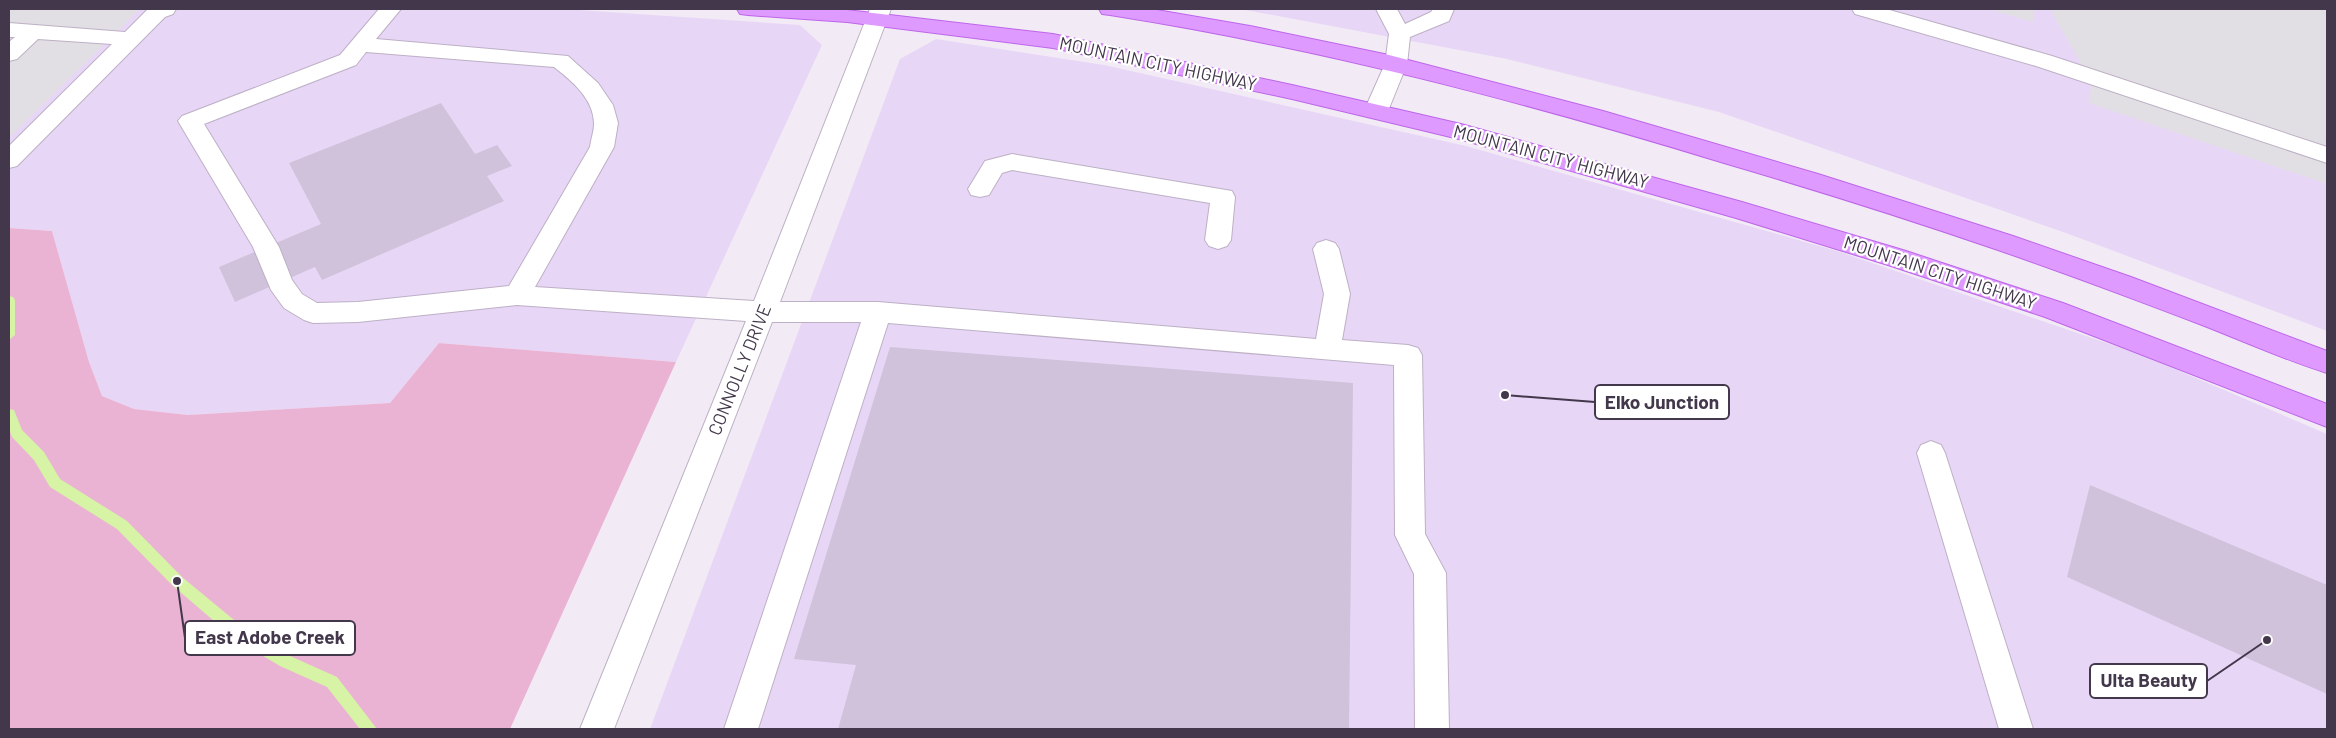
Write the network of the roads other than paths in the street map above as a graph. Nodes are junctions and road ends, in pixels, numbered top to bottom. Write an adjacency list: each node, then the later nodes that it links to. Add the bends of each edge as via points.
1 (390, 9): 13 (street)
2 (748, 9): 8 (main road, MOUNTAIN CITY HIGHWAY)
3 (1110, 9): 15 (main road, via 1266,35)
4 (1387, 9): 11 (street)
5 (1443, 9): 11 (street, via 1441,16)
6 (1863, 9): 17 (street, via 2044,60)
7 (160, 10): 12 (street)
8 (878, 14): 16 (main road, MOUNTAIN CITY HIGHWAY, via 1053,41); 23 (street, CONNOLLY DRIVE)
9 (9, 30): 10 (street)
10 (32, 32): 12 (street); 14 (street)
11 (1400, 34): 15 (street)
12 (131, 39): 18 (street)
13 (361, 45): 22 (street, via 560,61 575,72 596,96 606,122 602,147); 22 (street, via 348,60 190,121 266,247 280,283 293,301 313,313 358,312)
14 (9, 54)
15 (1396, 64): 16 (street); 26 (main road, via 1534,98 1828,185 2054,259)
16 (1376, 111): 27 (main road, MOUNTAIN CITY HIGHWAY, via 1613,174 1897,258 2054,310)
17 (2327, 155)
18 (9, 160)
19 (980, 189): 20 (street, via 993,167 1012,162 1223,197)
20 (1218, 240)
21 (1326, 249): 25 (street, via 1337,294)
22 (517, 295): 23 (street)
23 (763, 312): 24 (street); 29 (street, CONNOLLY DRIVE)
24 (878, 312): 25 (street); 30 (street)
25 (1327, 350): 31 (street, via 1408,355 1410,535 1430,573)
26 (2327, 362)
27 (2327, 416)
28 (1931, 453): 32 (street)
29 (596, 729)
30 (740, 729)
31 (1432, 729)
32 (2016, 729)

